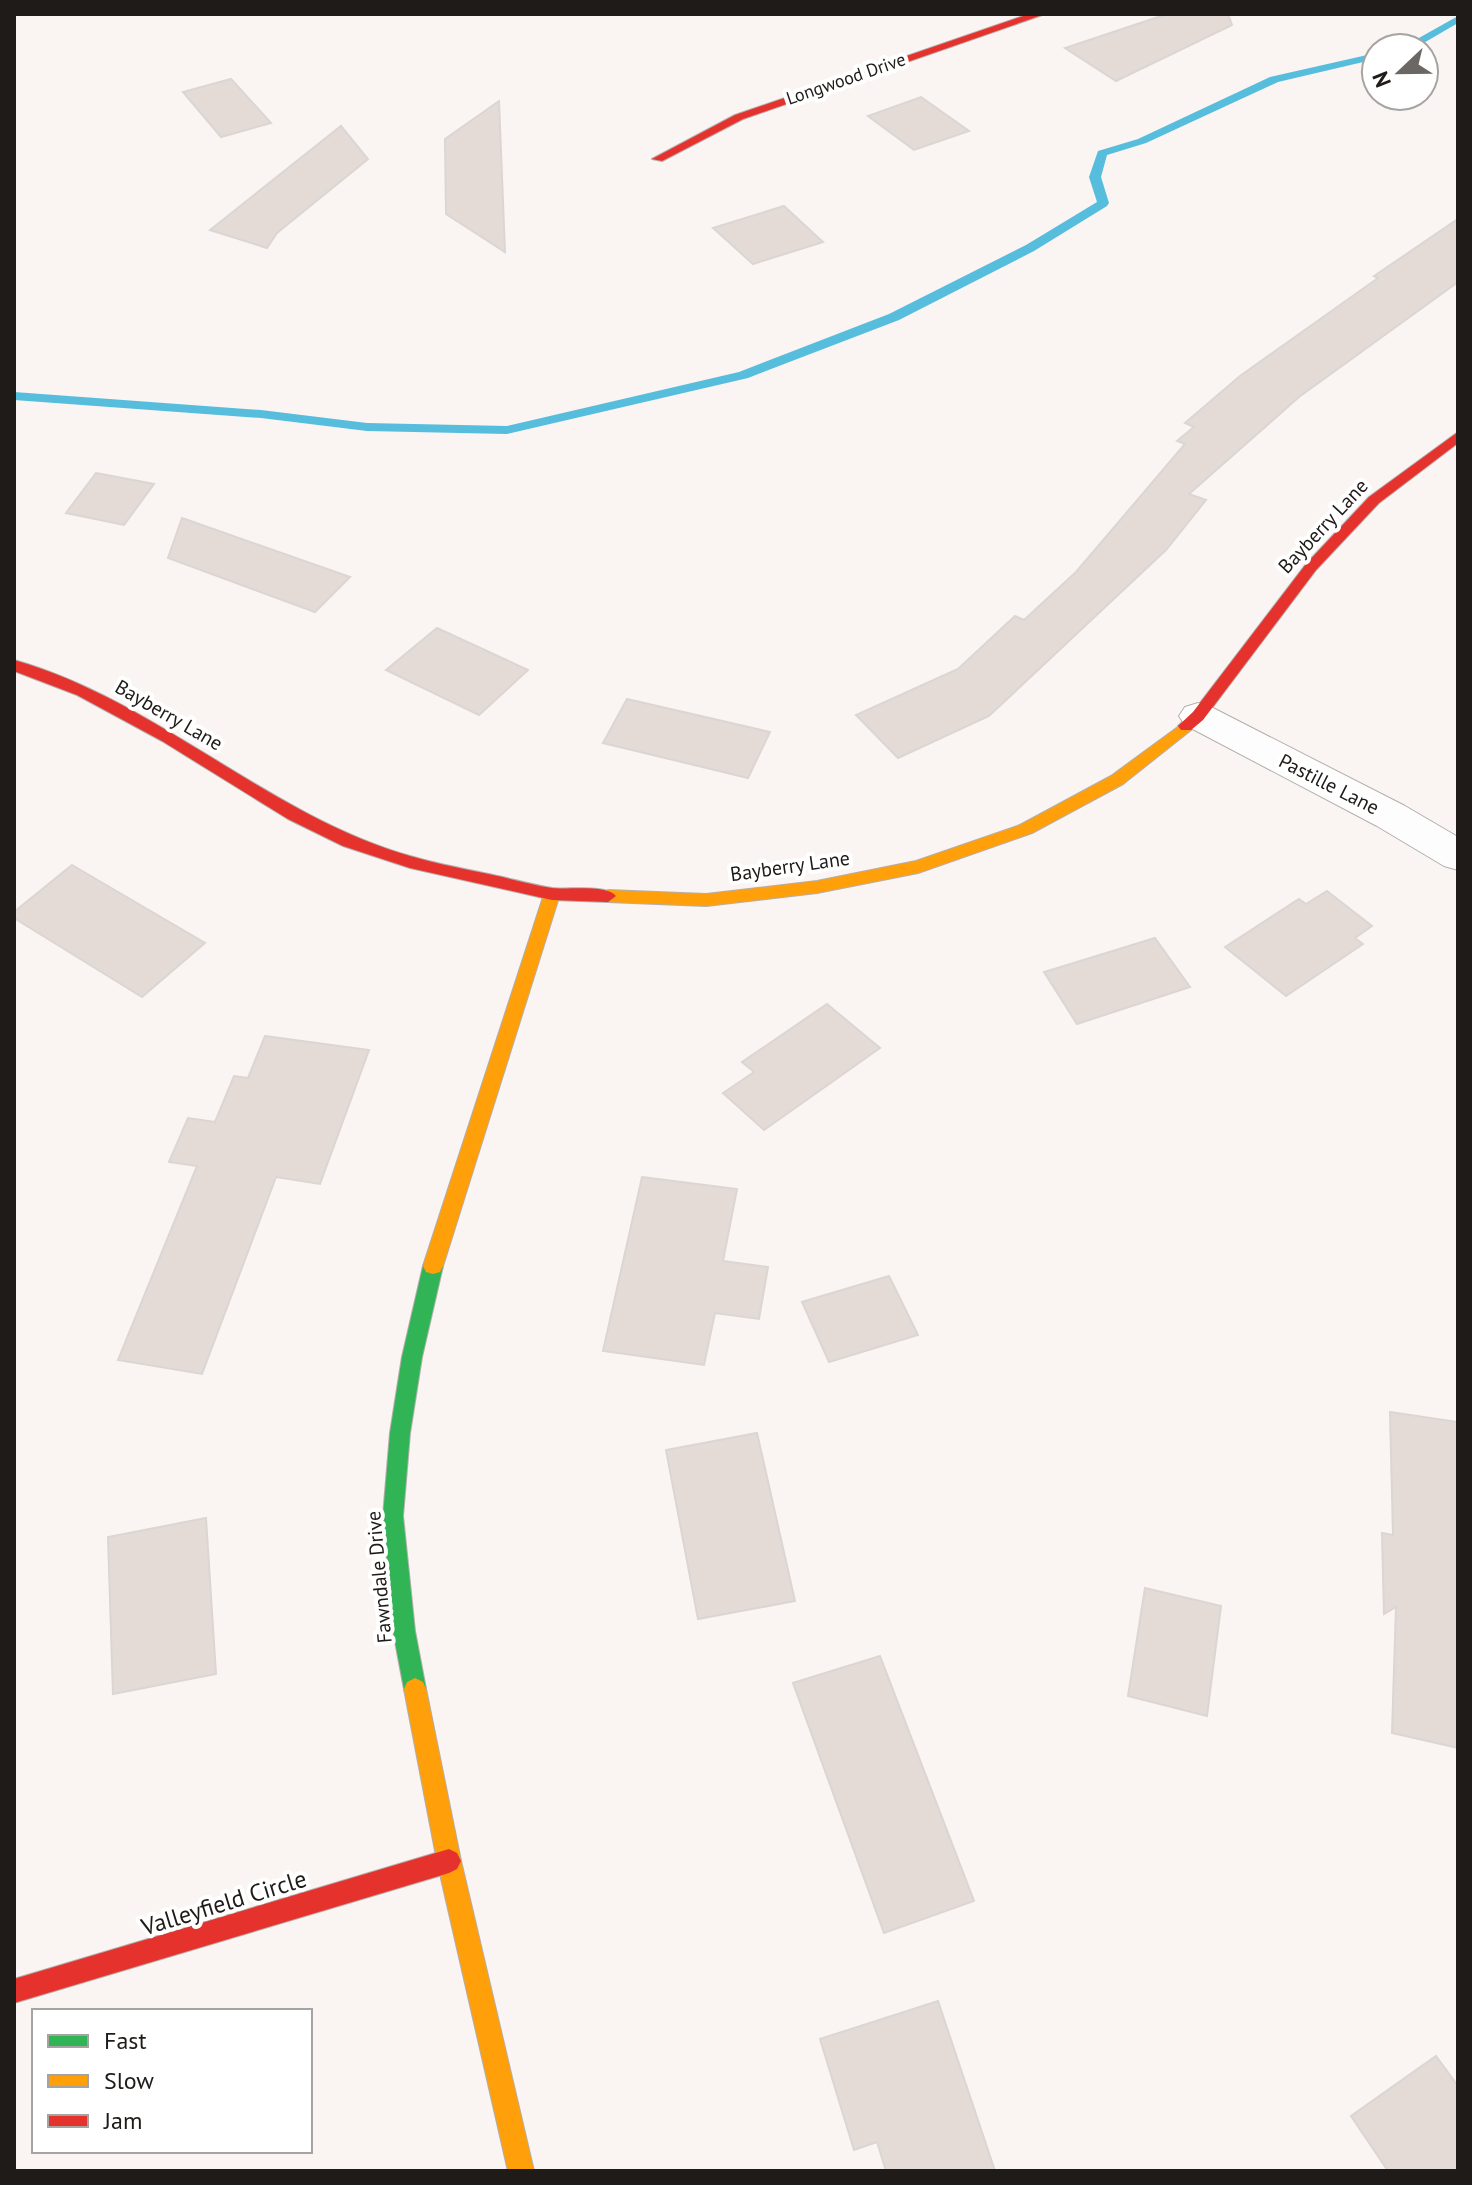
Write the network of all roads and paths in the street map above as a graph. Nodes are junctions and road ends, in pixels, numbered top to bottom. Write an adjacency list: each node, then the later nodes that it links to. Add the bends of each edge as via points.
1 (1040, 14): 2 (street, Longwood Drive, via 754,112)
2 (658, 159)
3 (1458, 436): 5 (street, Bayberry Lane, via 1374,500 1260,631)
4 (14, 665): 7 (street, Bayberry Lane, via 82,691 349,842 410,862)
5 (1198, 716): 6 (street, Pastille Lane); 7 (street, Bayberry Lane, via 1117,780 1026,829 918,867 817,887 706,900)
6 (1458, 856)
7 (552, 894): 8 (street, Fawndale Drive, via 436,1252 400,1433 393,1516 404,1631)
8 (449, 1861): 9 (street, Valleyfield Circle); 10 (street, Fawndale Drive)
9 (14, 1991)
10 (521, 2171)

